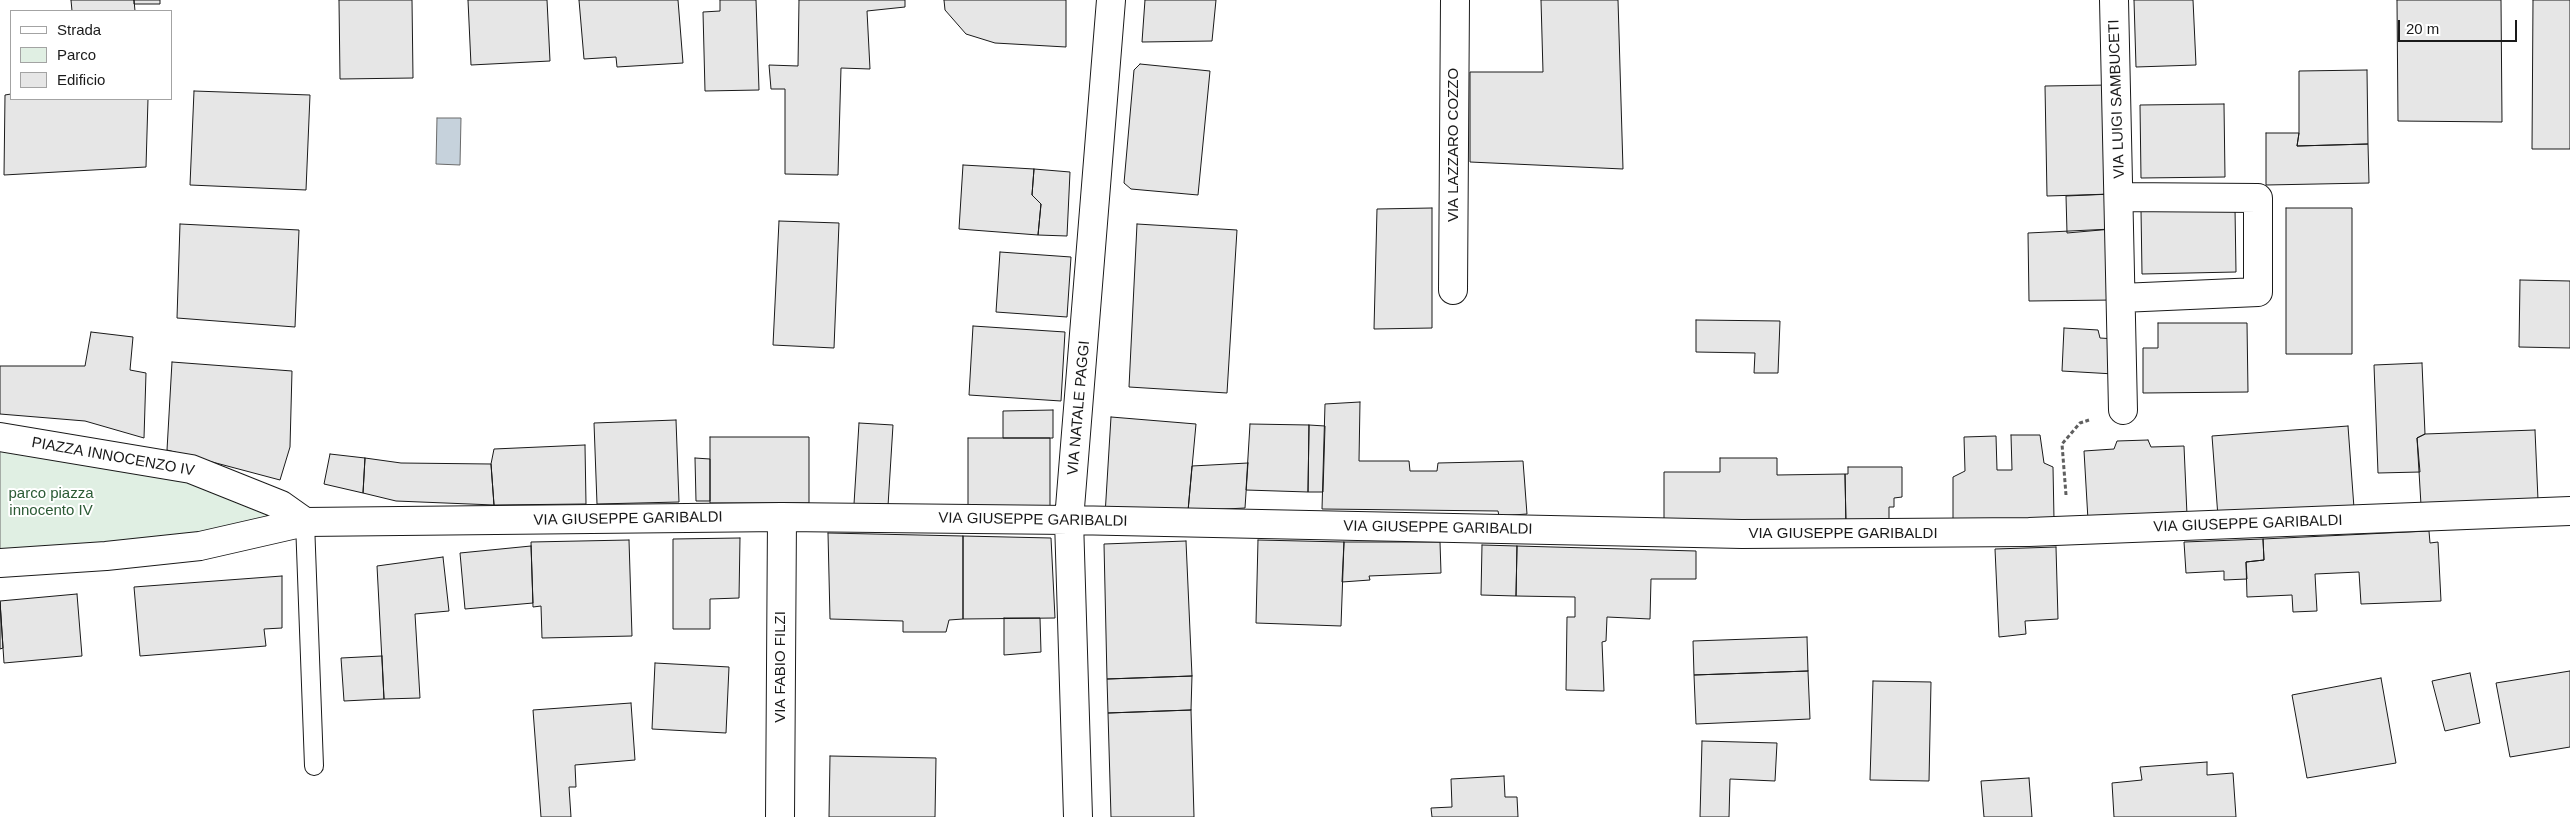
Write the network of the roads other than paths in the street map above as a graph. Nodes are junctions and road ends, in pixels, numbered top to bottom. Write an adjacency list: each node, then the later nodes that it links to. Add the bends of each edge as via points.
1 (1111, 0): 11 (street, VIA NATALE PAGGI)
2 (1455, 0): 5 (street, VIA LAZZARO COZZO)
3 (2114, 0): 4 (street, VIA LUIGI SAMBUCETI)
4 (2119, 197): 6 (street, VIA LUIGI SAMBUCETI); 6 (street, VIA LUIGI SAMBUCETI, via 2258,198 2258,292)
5 (1453, 290)
6 (2121, 298): 7 (street, VIA LUIGI SAMBUCETI)
7 (2123, 410)
8 (0, 438): 12 (street, PIAZZA INNOCENZO IV, via 191,469 281,505)
9 (2570, 511): 11 (street, VIA GIUSEPPE GARIBALDI, via 2069,531 1742,534)
10 (782, 517): 11 (street, VIA GIUSEPPE GARIBALDI); 12 (street, VIA GIUSEPPE GARIBALDI); 15 (street, VIA FABIO FILZI)
11 (1069, 520): 16 (street, VIA NATALE PAGGI)
12 (305, 522): 13 (street, VIA GIUSEPPE GARIBALDI, via 200,546); 14 (lane)
13 (0, 563)
14 (314, 766)
15 (780, 817)
16 (1078, 817)

